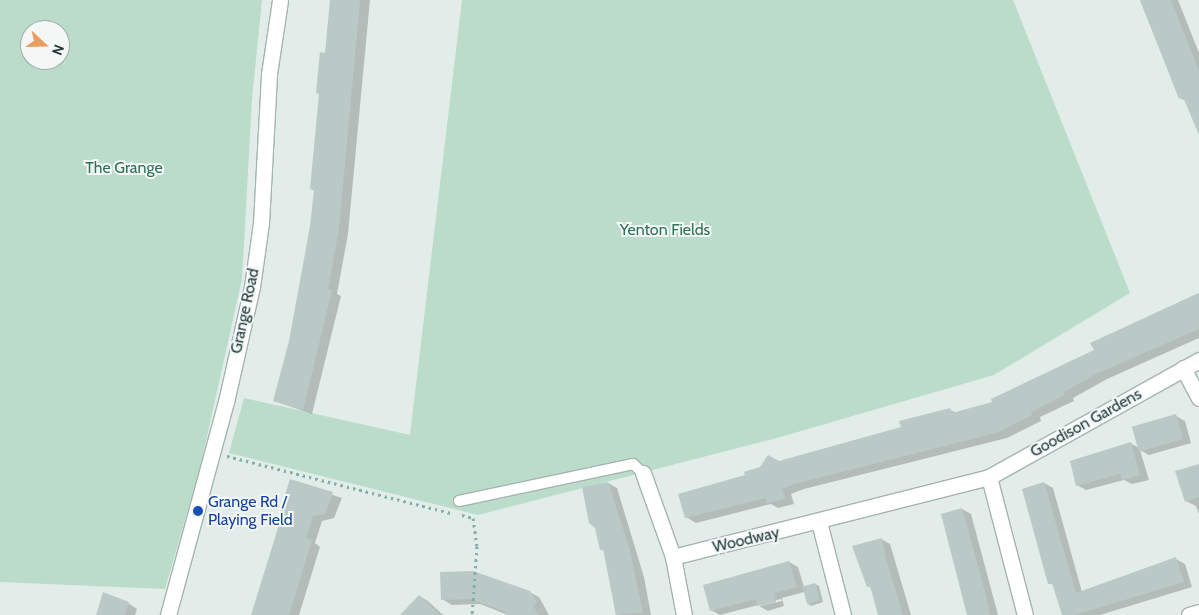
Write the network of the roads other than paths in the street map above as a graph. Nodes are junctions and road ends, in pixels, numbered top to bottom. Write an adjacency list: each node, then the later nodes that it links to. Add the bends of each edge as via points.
1 (280, 0): 12 (street, Grange Road, via 269,74 261,223 252,287)
2 (1199, 360): 3 (street, Goodison Gardens)
3 (1183, 368): 4 (street); 6 (street, Goodison Gardens)
4 (1199, 398)
5 (643, 473): 8 (lane, via 633,464); 10 (street)
6 (989, 477): 7 (street, Goodison Gardens); 15 (street)
7 (900, 498): 9 (street, Woodway)
8 (459, 501)
9 (818, 522): 10 (street, Woodway); 14 (street)
10 (673, 557): 13 (street)
11 (1199, 612): 16 (street)
12 (168, 615)
13 (684, 615)
14 (843, 615)
15 (1025, 615)
16 (1189, 615)

